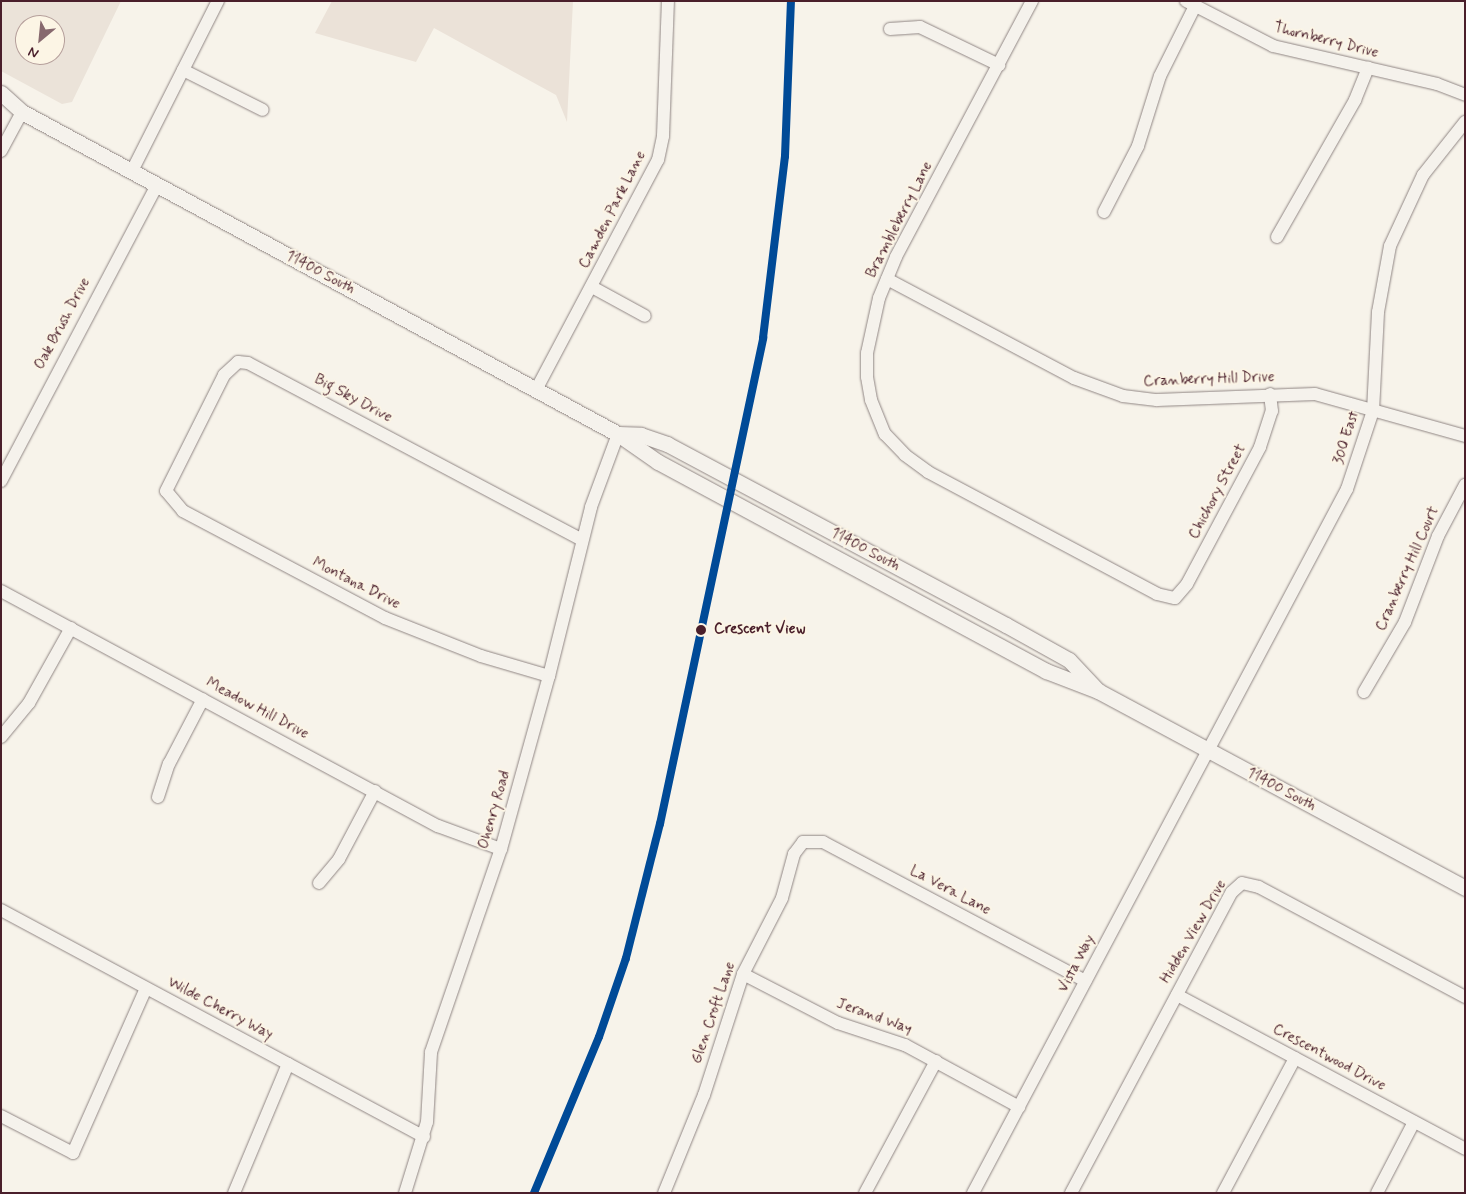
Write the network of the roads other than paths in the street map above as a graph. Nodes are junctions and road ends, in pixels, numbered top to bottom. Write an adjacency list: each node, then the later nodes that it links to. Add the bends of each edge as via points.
1 (218, 1): 8 (street)
2 (668, 1): 21 (street, Camden Park Lane, via 660,154 651,178)
3 (1032, 1): 6 (street, Brambleberry Lane)
4 (1190, 4): 7 (street, Thornberry Drive, via 1273,46); 18 (street, via 1160,76 1138,146)
5 (890, 30): 6 (street, via 920,27)
6 (999, 65): 20 (street, Brambleberry Lane)
7 (1368, 68): 10 (street, Thornberry Drive, via 1437,84); 19 (street, via 1355,100)
8 (183, 70): 12 (street); 16 (street)
9 (1, 93): 13 (main road, 11400 South)
10 (1465, 96)
11 (1, 107): 13 (main road, 11400 South)
12 (263, 110)
13 (22, 112): 15 (street); 16 (main road, 11400 South)
14 (1465, 122): 25 (street, 300 East, via 1422,175 1390,246 1378,312)
15 (1, 150)
16 (132, 172): 17 (main road, 11400 South)
17 (156, 185): 23 (main road, 11400 South); 28 (street, Oak Brush Drive)
18 (1104, 212)
19 (1277, 237)
20 (887, 279): 24 (street, Cranberry Hill Drive, via 1106,392 1157,400); 33 (street, Brambleberry Lane, via 874,317 867,377 877,417 894,445 928,472 1156,594)
21 (592, 287): 22 (street); 23 (street, Camden Park Lane)
22 (646, 316)
23 (536, 390): 26 (main road, 11400 South)
24 (1270, 394): 25 (street, Cranberry Hill Drive, via 1315,394); 33 (street, Chichory Street, via 1272,411 1260,447 1187,584)
25 (1373, 410): 27 (street, Cranberry Hill Drive); 40 (street, 300 East, via 1347,489)
26 (618, 434): 31 (street, Ohenry Road); 36 (main road, 11400 South, via 658,462 1046,671); 36 (main road, 11400 South, via 641,435 667,444 989,616 1069,660)
27 (1465, 436)
28 (1, 481)
29 (1465, 484): 37 (street, Cranberry Hill Court, via 1438,536 1405,622)
30 (166, 491): 31 (street, Big Sky Drive, via 224,375 238,362 248,362); 35 (street, Montana Drive, via 183,511 385,618 481,656)
31 (582, 540): 35 (street, Ohenry Road)
32 (1, 591): 34 (street, Meadow Hill Drive)
33 (1175, 598)
34 (71, 628): 38 (street, Meadow Hill Drive); 39 (street, via 29,703)
35 (549, 676): 44 (street, Ohenry Road)
36 (1098, 691): 40 (main road, 11400 South)
37 (1364, 692)
38 (203, 699): 41 (street, Meadow Hill Drive); 42 (street, via 169,764)
39 (1, 737)
40 (1209, 751): 46 (main road, 11400 South); 49 (street, Vista Way)
41 (376, 791): 44 (street, Meadow Hill Drive, via 459,835); 45 (street, via 339,859)
42 (158, 797)
43 (798, 846): 48 (street, Glen Croft Lane, via 782,898); 49 (street, La Vera Lane, via 810,841 823,842)
44 (501, 849): 59 (street, Ohenry Road, via 431,1052)
45 (319, 883)
46 (1465, 888)
47 (1, 910): 50 (street, Wilde Cherry Way)
48 (743, 974): 54 (street, Jerand Way, via 838,1023 892,1040); 63 (street, Glen Croft Lane, via 704,1095)
49 (1086, 981): 56 (street, Vista Way)
50 (146, 988): 55 (street, Wilde Cherry Way); 57 (street, via 73,1153)
51 (1177, 995): 52 (street, Hidden View Drive, via 1232,892 1242,883 1259,887); 53 (street, Crescentwood Drive); 66 (street, Hidden View Drive)
52 (1465, 997)
53 (1295, 1058): 58 (street, Crescentwood Drive); 67 (street)
54 (936, 1061): 56 (street, Jerand Way); 64 (street)
55 (288, 1064): 59 (street, Wilde Cherry Way); 61 (street)
56 (1019, 1107): 65 (street, Vista Way)
57 (1, 1116)
58 (1414, 1122): 60 (street, Crescentwood Drive); 68 (street)
59 (424, 1137): 62 (street, Ohenry Road)
60 (1465, 1149)
61 (234, 1193)
62 (405, 1193)
63 (664, 1193)
64 (865, 1193)
65 (973, 1193)
66 (1071, 1193)
67 (1223, 1193)
68 (1377, 1193)

